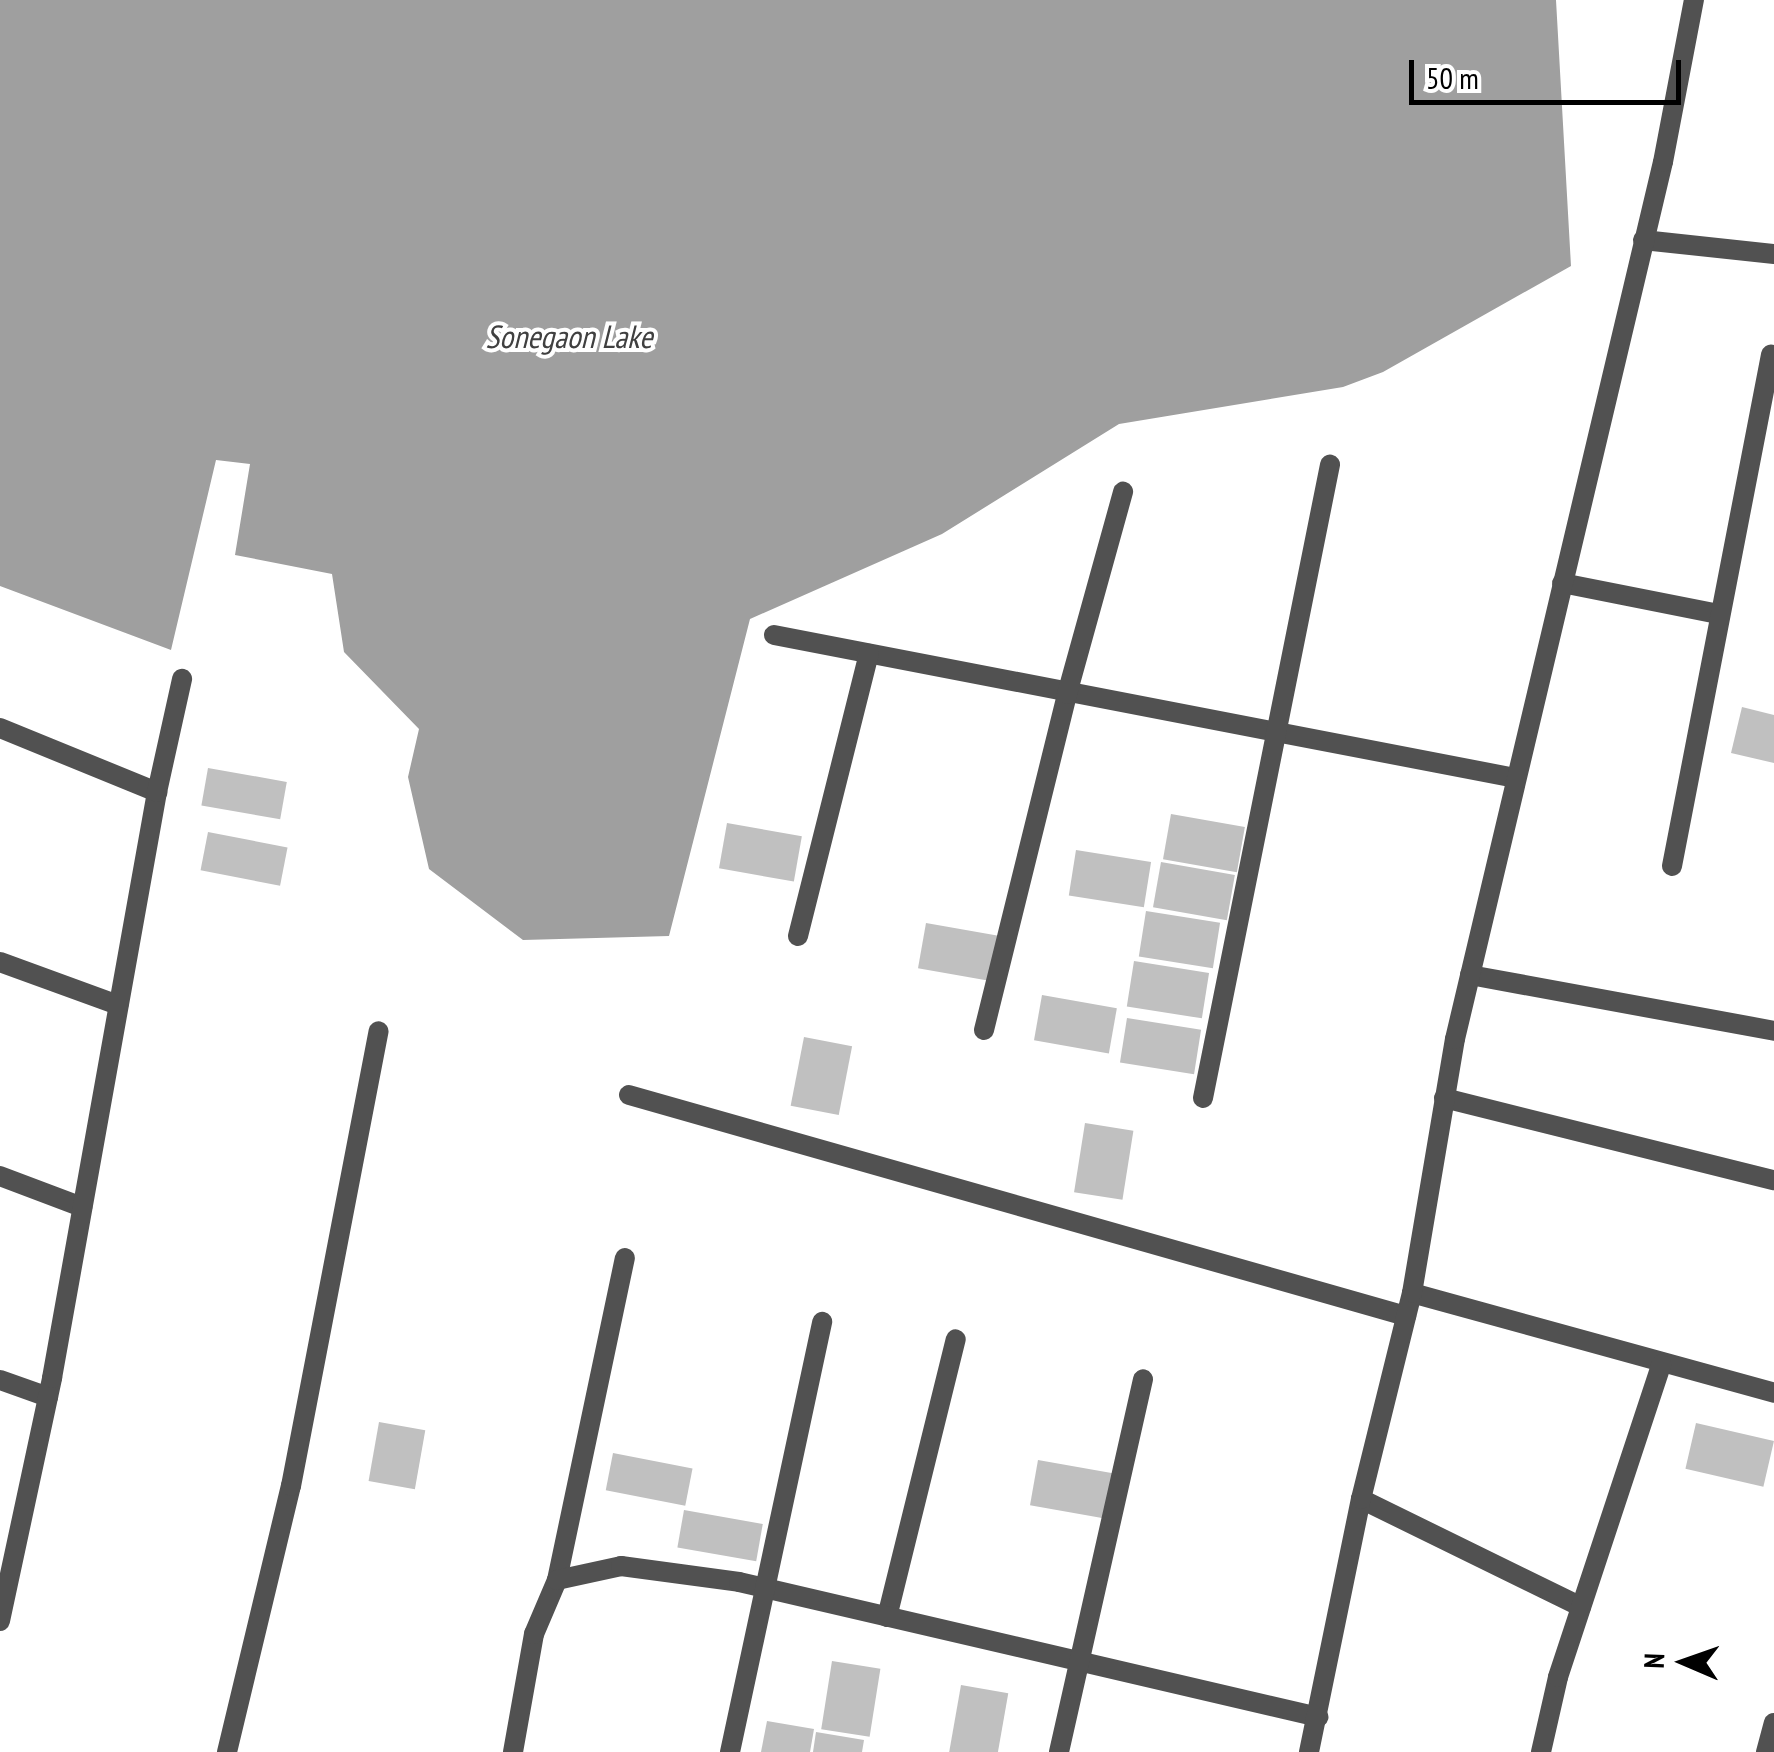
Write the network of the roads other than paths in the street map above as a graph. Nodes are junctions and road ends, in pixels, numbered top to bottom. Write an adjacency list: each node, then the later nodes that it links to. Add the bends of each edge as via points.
1 (1694, 0): 2 (street)
2 (1643, 240): 3 (street); 7 (street)
3 (1774, 254)
4 (1771, 355): 8 (street)
5 (1330, 465): 14 (street)
6 (1123, 492): 12 (street)
7 (1562, 584): 8 (street); 15 (street)
8 (1719, 614): 17 (street)
9 (774, 635): 10 (street)
10 (869, 654): 12 (street); 18 (street)
11 (182, 679): 16 (street)
12 (1067, 694): 14 (street); 22 (street)
13 (0, 728): 16 (street)
14 (1278, 734): 15 (street); 26 (street)
15 (1516, 778): 20 (street)
16 (157, 792): 21 (street)
17 (1672, 866)
18 (798, 936)
19 (0, 962): 21 (street)
20 (1470, 975): 23 (street); 27 (street)
21 (118, 1004): 30 (street)
22 (984, 1030)
23 (1774, 1030)
24 (379, 1031): 51 (street, via 291,1486)
25 (629, 1095): 33 (street)
26 (1203, 1098)
27 (1444, 1098): 29 (street); 32 (street)
28 (0, 1176): 30 (street)
29 (1774, 1180)
30 (82, 1207): 40 (street)
31 (625, 1258): 42 (street)
32 (1412, 1293): 33 (street); 36 (street)
33 (1406, 1316): 41 (street)
34 (822, 1322): 43 (street)
35 (956, 1338): 46 (street)
36 (1661, 1365): 39 (street); 45 (street)
37 (1142, 1379): 48 (street)
38 (0, 1380): 40 (street)
39 (1774, 1393)
40 (48, 1396): 44 (street)
41 (1361, 1499): 45 (street); 49 (street)
42 (558, 1580): 43 (street, via 621,1566); 52 (street, via 534,1634)
43 (764, 1588): 46 (street); 53 (street)
44 (2, 1598): 47 (street)
45 (1582, 1607): 56 (street)
46 (887, 1616): 48 (street)
47 (0, 1621)
48 (1079, 1661): 49 (street); 54 (street)
49 (1318, 1717): 55 (street)
50 (1774, 1723): 57 (street)
51 (227, 1752)
52 (513, 1752)
53 (730, 1752)
54 (1059, 1752)
55 (1309, 1752)
56 (1541, 1752)
57 (1766, 1752)

